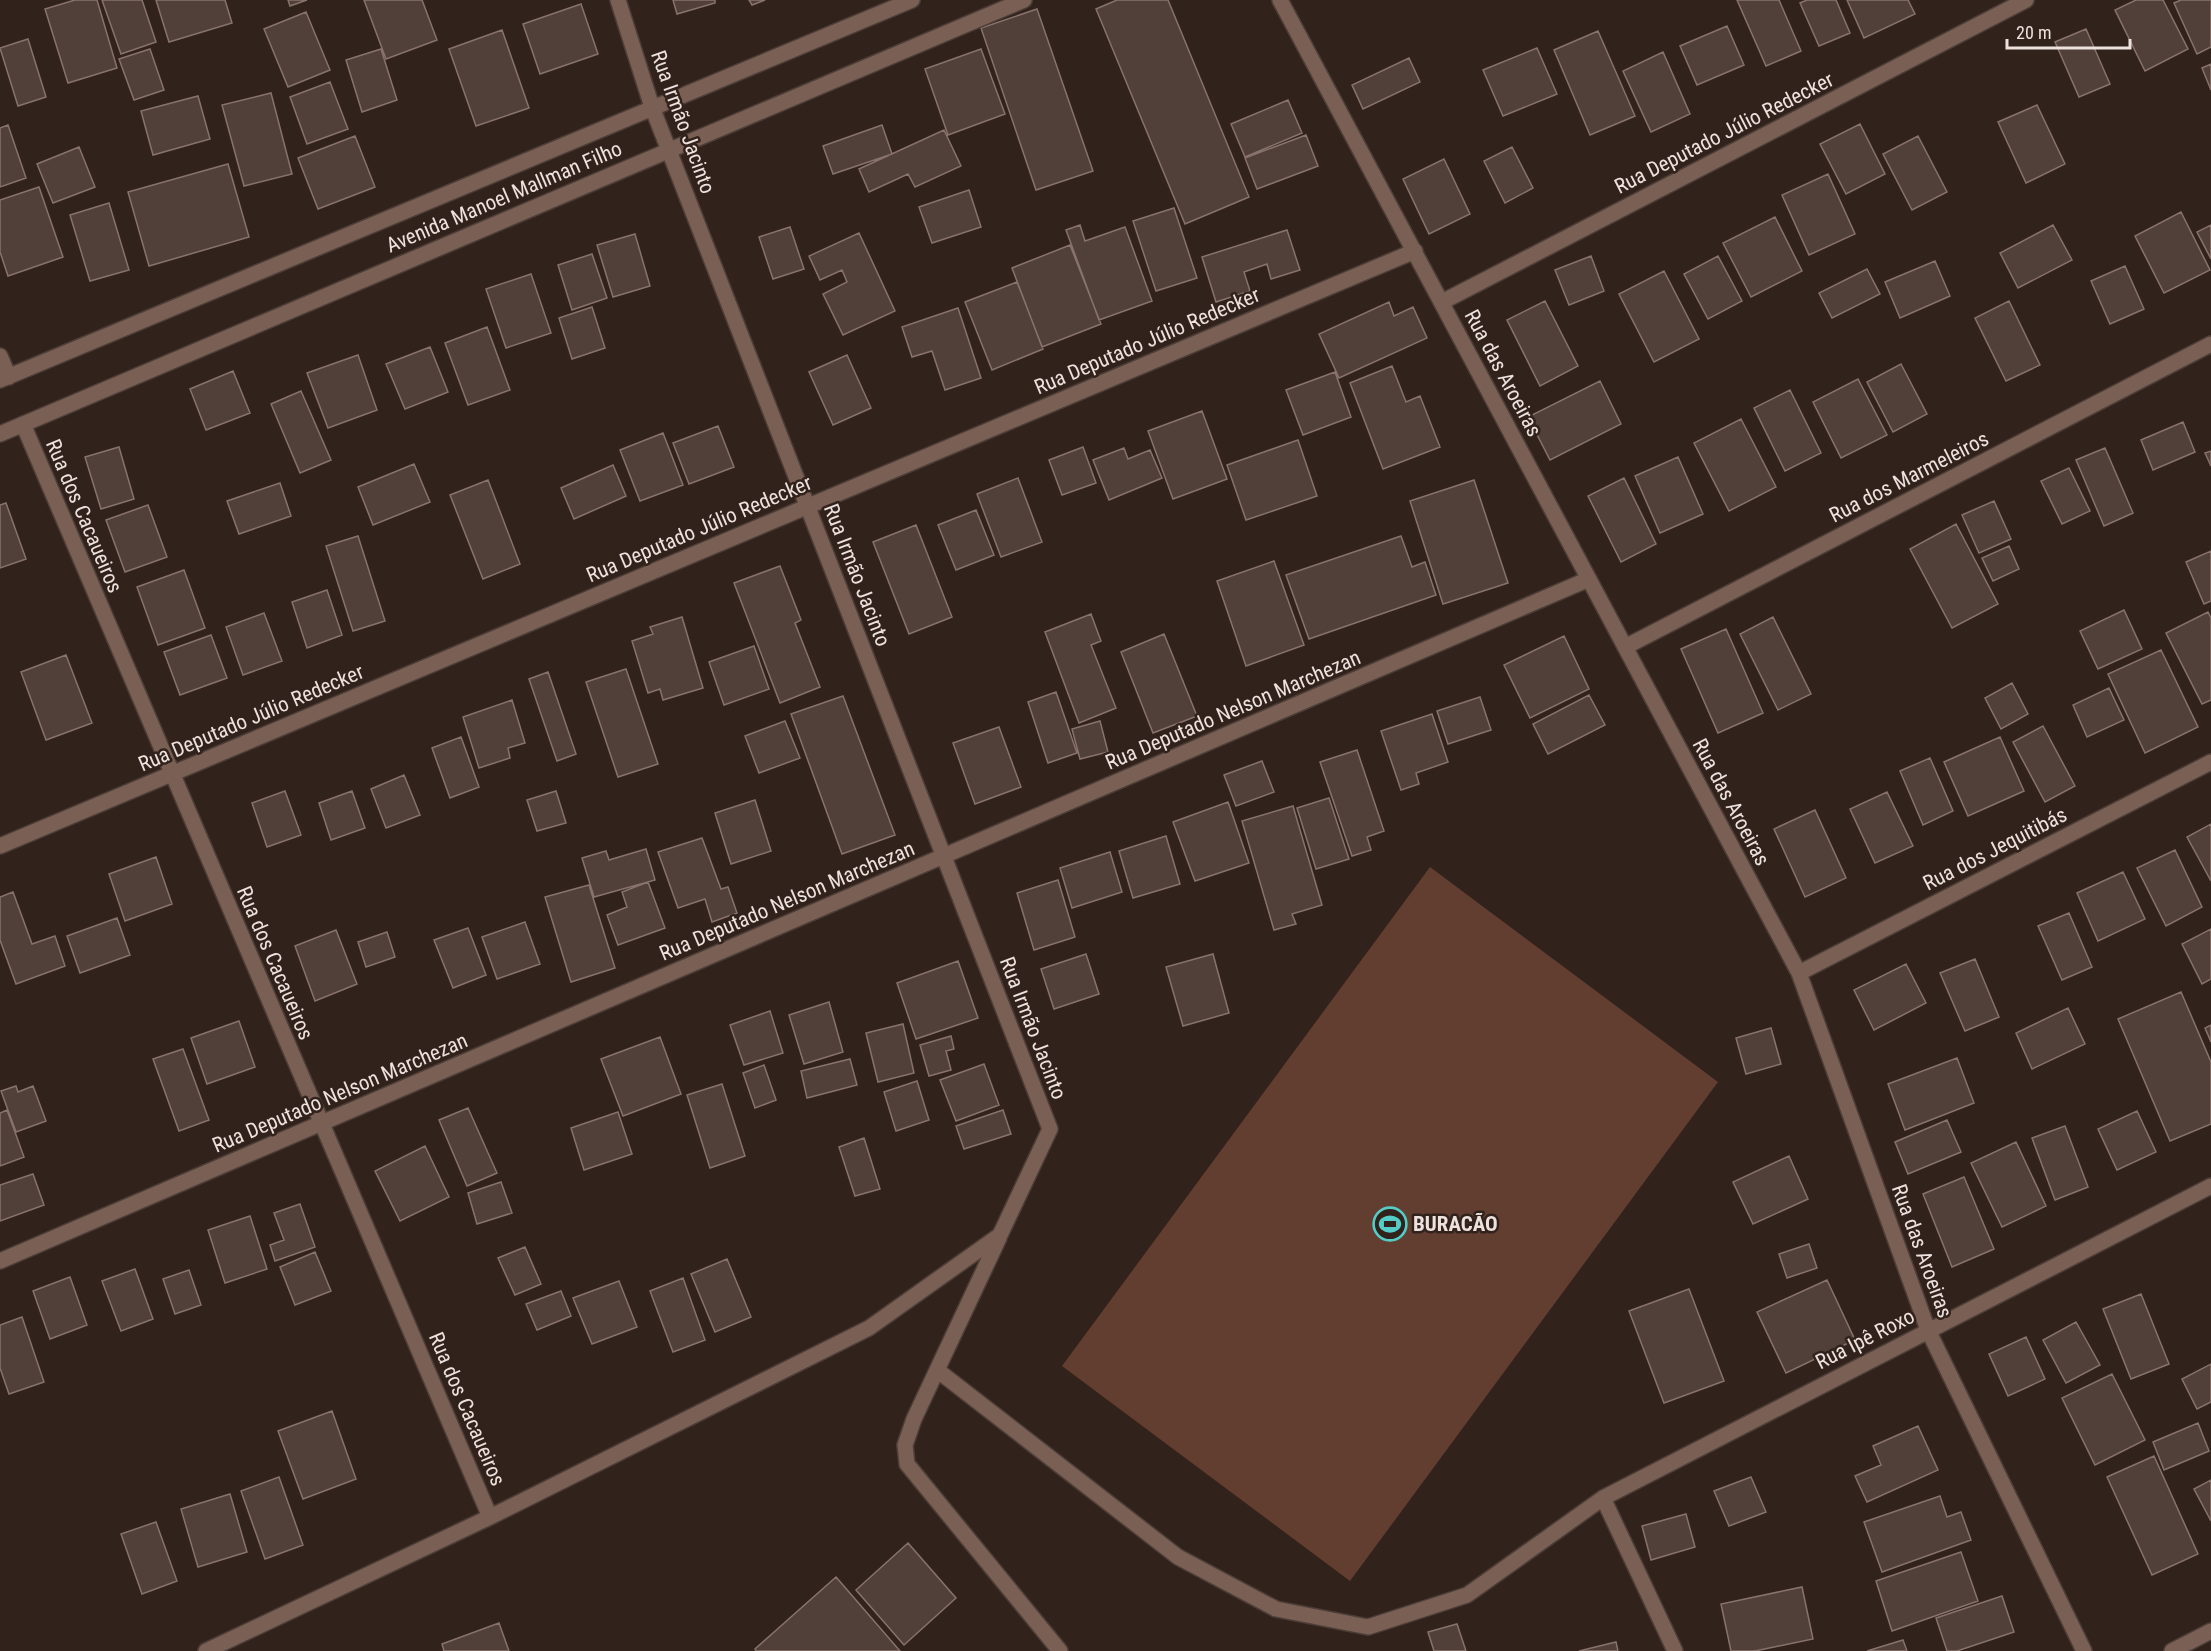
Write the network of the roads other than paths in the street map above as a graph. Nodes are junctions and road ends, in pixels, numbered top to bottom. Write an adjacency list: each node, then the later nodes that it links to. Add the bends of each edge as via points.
1 (618, 0): 6 (street, Rua Irmão Jacinto)
2 (912, 0): 6 (street, Avenida Manoel Mallman Filho)
3 (1024, 0): 7 (street, Avenida Manoel Mallman Filho)
4 (1280, 0): 8 (street, Rua das Aroeiras)
5 (2026, 0): 9 (street, Rua Deputado Júlio Redecker)
6 (652, 107): 7 (street, Rua Irmão Jacinto); 12 (street, Avenida Manoel Mallman Filho)
7 (669, 150): 13 (street, Avenida Manoel Mallman Filho); 15 (street, Rua Irmão Jacinto)
8 (1414, 251): 9 (street, Rua das Aroeiras); 15 (street, Rua Deputado Júlio Redecker)
9 (1442, 302): 16 (street, Rua das Aroeiras)
10 (2211, 344): 17 (street, Rua dos Marmeleiros)
11 (0, 356): 12 (street)
12 (4, 378)
13 (23, 424): 14 (street, Avenida Manoel Mallman Filho); 19 (street, Rua dos Cacaueiros)
14 (0, 434)
15 (807, 506): 19 (street, Rua Deputado Júlio Redecker); 21 (street, Rua Irmão Jacinto)
16 (1589, 579): 17 (street, Rua das Aroeiras); 21 (street, Rua Deputado Nelson Marchezan)
17 (1625, 647): 22 (street, Rua das Aroeiras)
18 (2211, 762): 22 (street, Rua dos Jequitibás)
19 (172, 773): 20 (street, Rua Deputado Júlio Redecker); 23 (street, Rua dos Cacaueiros)
20 (0, 846)
21 (944, 857): 23 (street, Rua Deputado Nelson Marchezan); 25 (street, Rua Irmão Jacinto, via 1050,1130)
22 (1799, 973): 27 (street, Rua das Aroeiras)
23 (321, 1124): 26 (street, Rua Deputado Nelson Marchezan); 30 (street, Rua dos Cacaueiros)
24 (2211, 1186): 27 (street, Rua Ipê Roxo)
25 (1000, 1235): 28 (street); 30 (street, via 869,1328)
26 (0, 1261)
27 (1928, 1330): 29 (street, Rua Ipê Roxo); 35 (street, Rua das Aroeiras)
28 (937, 1370): 29 (street, Rua Ipê Roxo, via 1178,1557 1276,1609 1368,1628 1467,1595); 33 (street, via 905,1445 907,1464)
29 (1603, 1498): 34 (street)
30 (490, 1517): 32 (street)
31 (2211, 1630): 36 (street)
32 (206, 1651)
33 (1060, 1651)
34 (1675, 1651)
35 (2084, 1651)
36 (2172, 1651)

